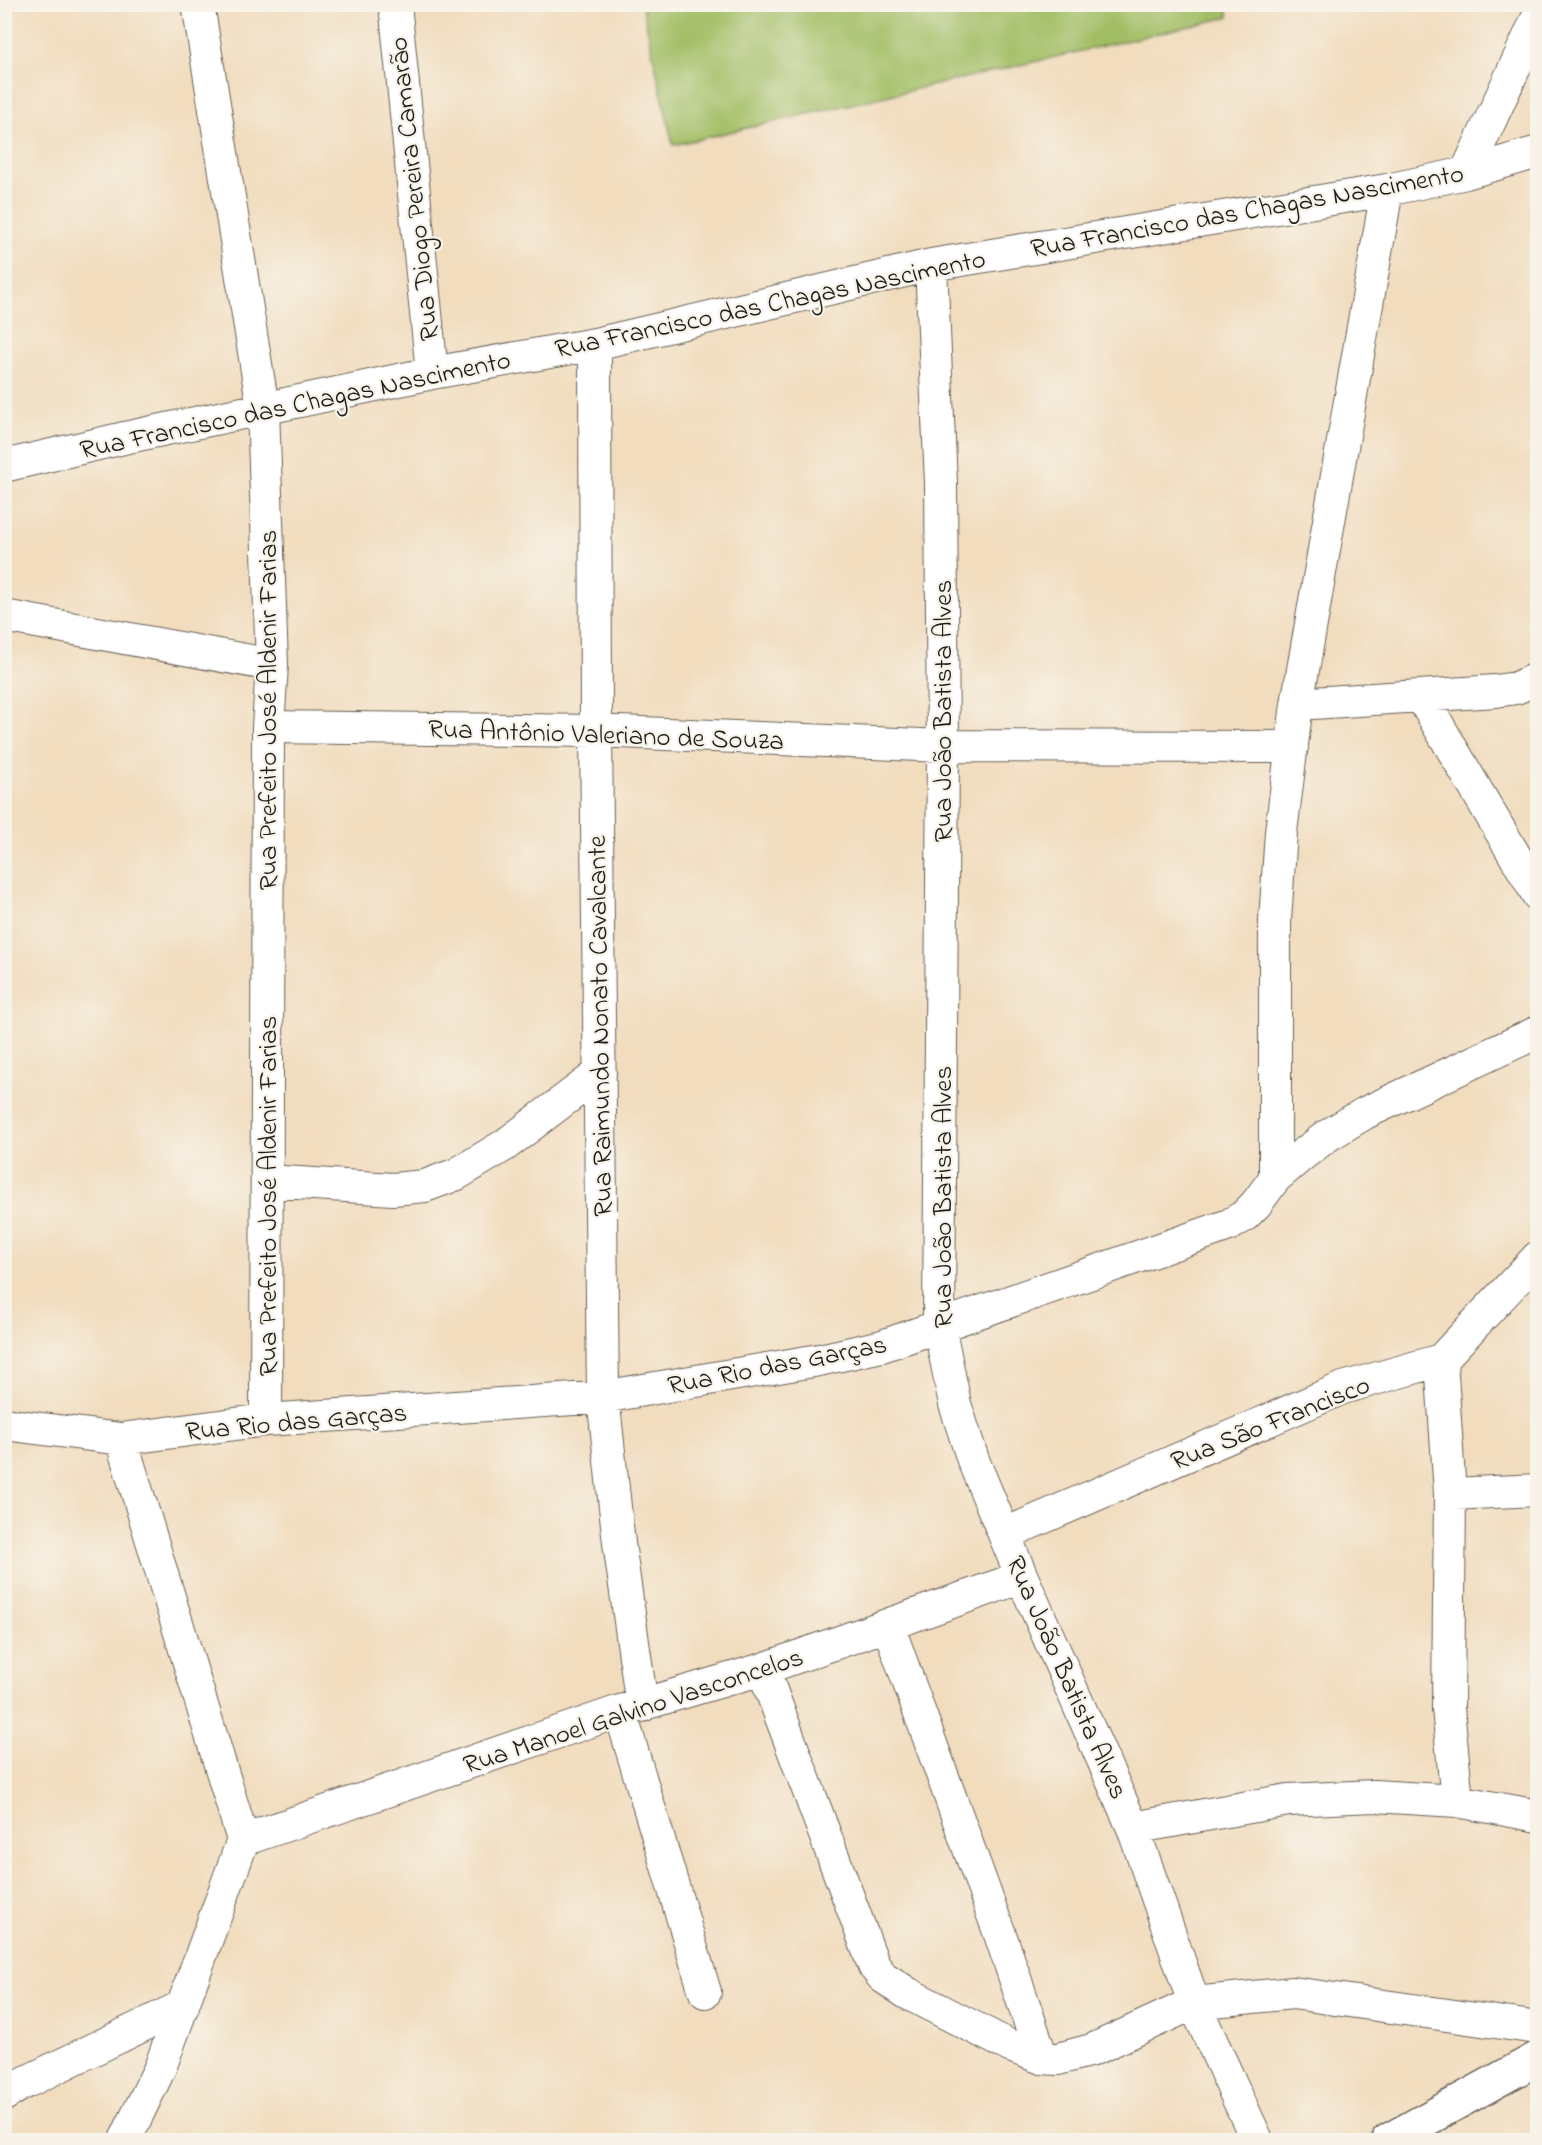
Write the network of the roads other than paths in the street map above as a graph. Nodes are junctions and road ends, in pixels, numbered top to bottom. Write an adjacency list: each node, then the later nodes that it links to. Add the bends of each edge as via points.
1 (198, 4): 10 (street, Rua Prefeito José Aldenir Farias)
2 (395, 4): 9 (street, Rua Diogo Pereira Camarão)
3 (1538, 17): 5 (street)
4 (1538, 152): 5 (street, Rua Francisco das Chagas Nascimento)
5 (1466, 173): 6 (street, Rua Francisco das Chagas Nascimento)
6 (1387, 190): 7 (street, Rua Francisco das Chagas Nascimento); 16 (street)
7 (931, 265): 8 (street, Rua Francisco das Chagas Nascimento); 19 (street, Rua João Batista Alves, via 941,483)
8 (595, 344): 9 (street, Rua Francisco das Chagas Nascimento); 18 (street, Rua Raimundo Nonato Cavalcante)
9 (432, 373): 10 (street, Rua Francisco das Chagas Nascimento)
10 (263, 408): 11 (street, Rua Francisco das Chagas Nascimento); 13 (street, Rua Prefeito José Aldenir Farias)
11 (4, 466)
12 (4, 616): 13 (street)
13 (272, 665): 17 (street, Rua Prefeito José Aldenir Farias)
14 (1538, 678): 15 (street, via 1516,688)
15 (1421, 696): 16 (street); 21 (street)
16 (1298, 704): 20 (street)
17 (268, 727): 18 (street, Rua Antônio Valeriano de Souza); 25 (street, Rua Prefeito José Aldenir Farias)
18 (596, 731): 19 (street, Rua Antônio Valeriano de Souza); 23 (street, Rua Raimundo Nonato Cavalcante)
19 (943, 746): 20 (street, Rua Antônio Valeriano de Souza); 27 (street, Rua João Batista Alves)
20 (1292, 747): 24 (street, via 1275,921)
21 (1538, 896)
22 (1538, 1032): 24 (street, Rua Rio das Garças, via 1365,1113 1327,1136)
23 (600, 1073): 25 (street, via 505,1145 457,1174 425,1186 393,1190); 29 (street, Rua Raimundo Nonato Cavalcante)
24 (1275, 1178): 27 (street, Rua Rio das Garças, via 1256,1204 1229,1224)
25 (267, 1181): 30 (street, Rua Prefeito José Aldenir Farias)
26 (1538, 1257): 28 (street)
27 (939, 1325): 29 (street, Rua Rio das Garças, via 882,1346 819,1360); 35 (street, Rua João Batista Alves, via 959,1415)
28 (1441, 1360): 34 (street); 35 (street, Rua São Francisco, via 1343,1388)
29 (603, 1397): 30 (street, Rua Rio das Garças); 39 (street, Rua Raimundo Nonato Cavalcante, via 620,1543)
30 (266, 1420): 32 (street, Rua Rio das Garças)
31 (4, 1424): 32 (street, Rua Rio das Garças)
32 (121, 1439): 43 (street)
33 (1538, 1490): 34 (street)
34 (1450, 1494): 40 (street, via 1448,1708)
35 (1005, 1534): 36 (street, Rua João Batista Alves)
36 (1022, 1577): 37 (street, Rua Manoel Galvino Vasconcelos); 42 (street, Rua João Batista Alves)
37 (888, 1625): 38 (street, Rua Manoel Galvino Vasconcelos); 48 (street)
38 (763, 1669): 39 (street, Rua Manoel Galvino Vasconcelos); 48 (street, via 874,1966 907,1993 1010,2046)
39 (631, 1708): 43 (street, Rua Manoel Galvino Vasconcelos); 44 (street, Rua Raimundo Nonato Cavalcante)
40 (1457, 1801): 41 (street); 42 (street, via 1374,1796 1288,1800)
41 (1538, 1816)
42 (1133, 1828): 45 (street, Rua João Batista Alves)
43 (243, 1840): 46 (street)
44 (705, 1992)
45 (1194, 2003): 47 (street, via 1293,1993); 48 (street, via 1092,2050 1058,2059); 52 (street, Rua João Batista Alves)
46 (183, 2006): 50 (street); 51 (street, via 160,2068)
47 (1538, 2028)
48 (1042, 2058)
49 (1538, 2058): 53 (street)
50 (4, 2095)
51 (125, 2140)
52 (1257, 2140)
53 (1389, 2140)

